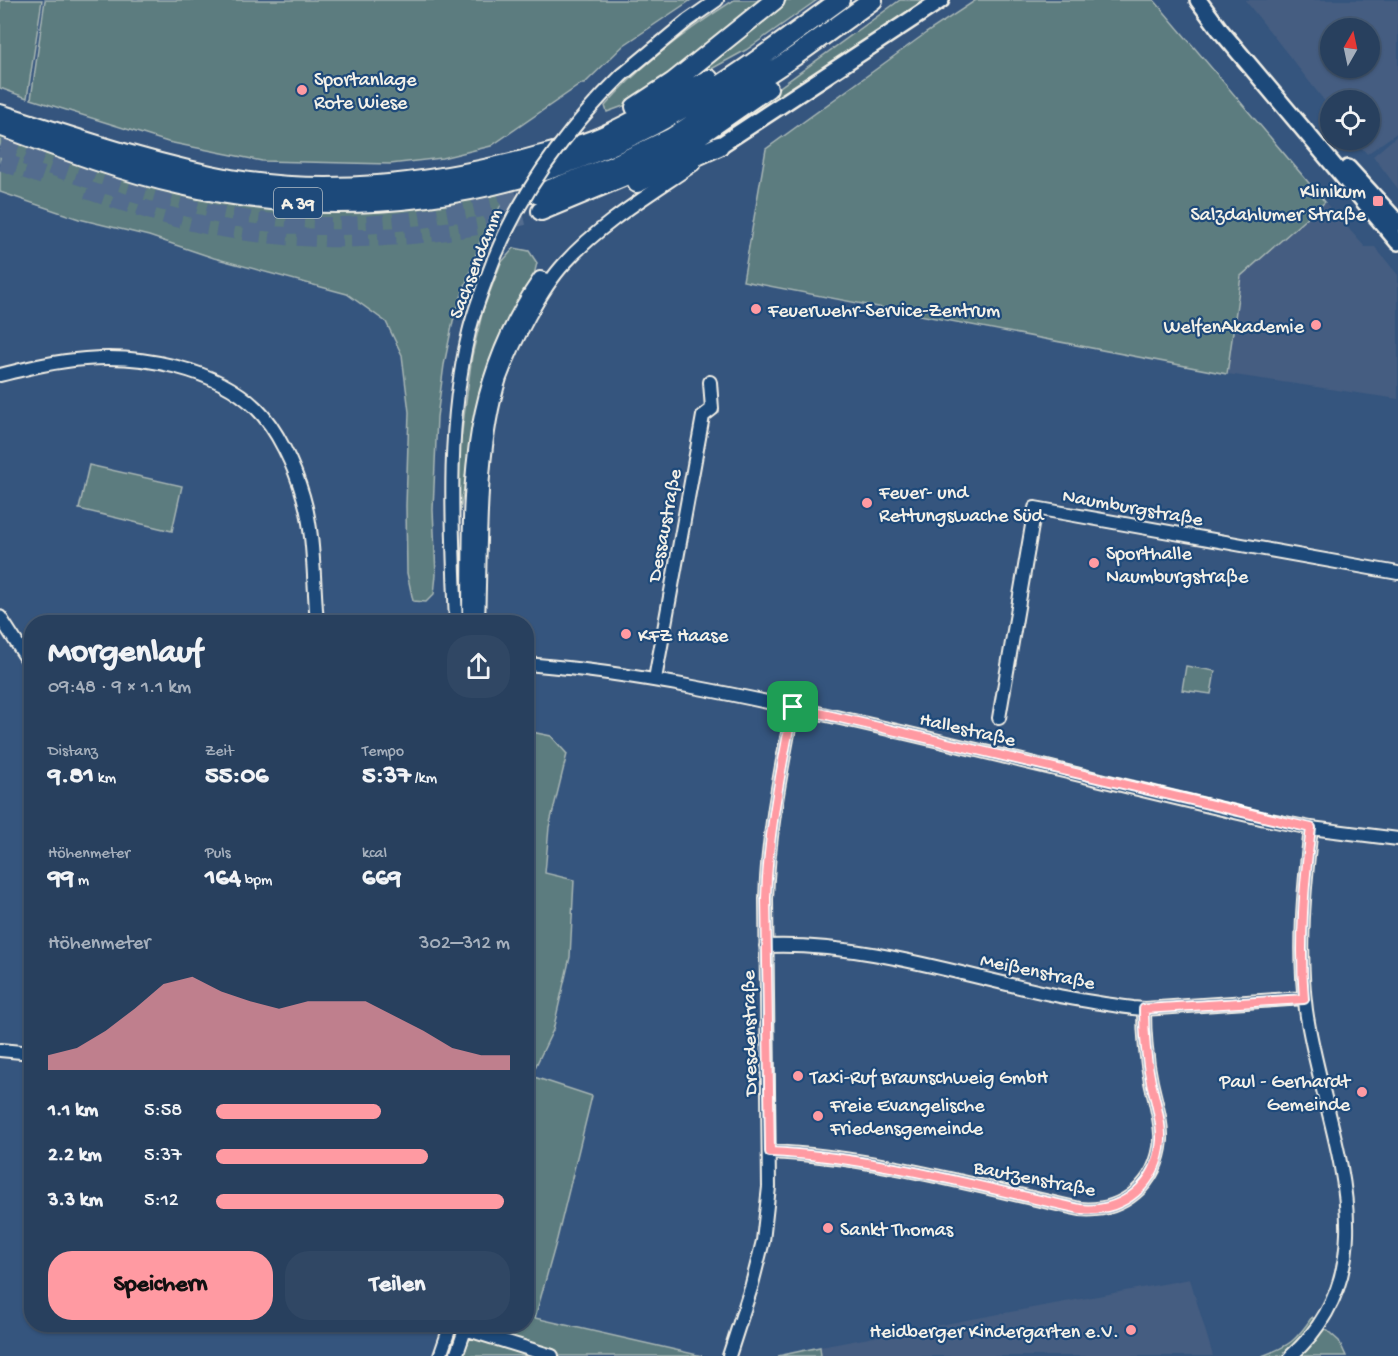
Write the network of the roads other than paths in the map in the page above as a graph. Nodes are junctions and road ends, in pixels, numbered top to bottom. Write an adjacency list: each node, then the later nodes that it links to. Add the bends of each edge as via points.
1 (717, 0): 22 (street, Sachsendamm, bridge, via 622,75 583,115 521,202 494,259 470,331 454,422 451,508)
2 (775, 0): 14 (highway, via 674,82 634,108 587,133)
3 (840, 0): 7 (highway, A 39)
4 (873, 0): 12 (highway, via 795,56 767,89 687,144 642,169 534,207 585,201)
5 (941, 0): 12 (main road)
6 (1198, 0): 13 (main road)
7 (772, 48): 10 (highway, A 39, via 677,112 599,151 490,187 436,197 336,205 254,199 119,169); 14 (highway, via 609,133 570,148)
8 (0, 105): 11 (highway)
9 (0, 114): 11 (highway)
10 (0, 126)
11 (94, 142): 14 (highway, via 205,173 296,186 374,186 430,180)
12 (720, 146): 17 (street, via 603,227)
13 (1325, 156): 15 (main road, via 1346,166); 16 (main road)
14 (516, 161)
15 (1398, 223)
16 (1398, 242)
17 (550, 281): 23 (street, via 540,278 511,327 482,405 472,468); 24 (street, via 510,351 493,406 484,469)
18 (0, 375): 21 (street, via 86,359 118,359 178,367 201,374 239,395 267,421 290,460 303,497)
19 (710, 382): 28 (street, Dessaustraße, via 712,409 703,416)
20 (1398, 573): 30 (street, Naumburgstraße, via 1035,508)
21 (316, 615)
22 (456, 615)
23 (469, 615)
24 (478, 615)
25 (0, 617): 26 (street)
26 (24, 654)
27 (534, 665): 28 (street, Hallestraße)
28 (655, 679): 29 (street, Hallestraße)
29 (793, 707): 31 (street, Hallestraße); 33 (street, Dresdenstraße, via 770,831)
30 (999, 718)
31 (1311, 828): 32 (street, Hallestraße); 34 (street, via 1302,920)
32 (1398, 839)
33 (766, 946): 35 (street, Meißenstraße, via 847,950 1057,996); 38 (street, Dresdenstraße)
34 (1304, 999): 35 (street, Meißenstraße); 46 (street, via 1348,1188 1350,1225 1346,1263 1334,1303 1316,1331)
35 (1144, 1009): 38 (street, Bautzenstraße, via 1146,1054 1161,1138 1159,1154 1148,1179 1130,1198 1105,1209 1080,1209 862,1161)
36 (0, 1050): 37 (street)
37 (24, 1052)
38 (770, 1152): 45 (street, Dresdenstraße, via 763,1241)
39 (448, 1332): 42 (street)
40 (464, 1332): 43 (street)
41 (481, 1332): 44 (street)
42 (440, 1356)
43 (456, 1356)
44 (552, 1356)
45 (729, 1356)
46 (1291, 1356)

